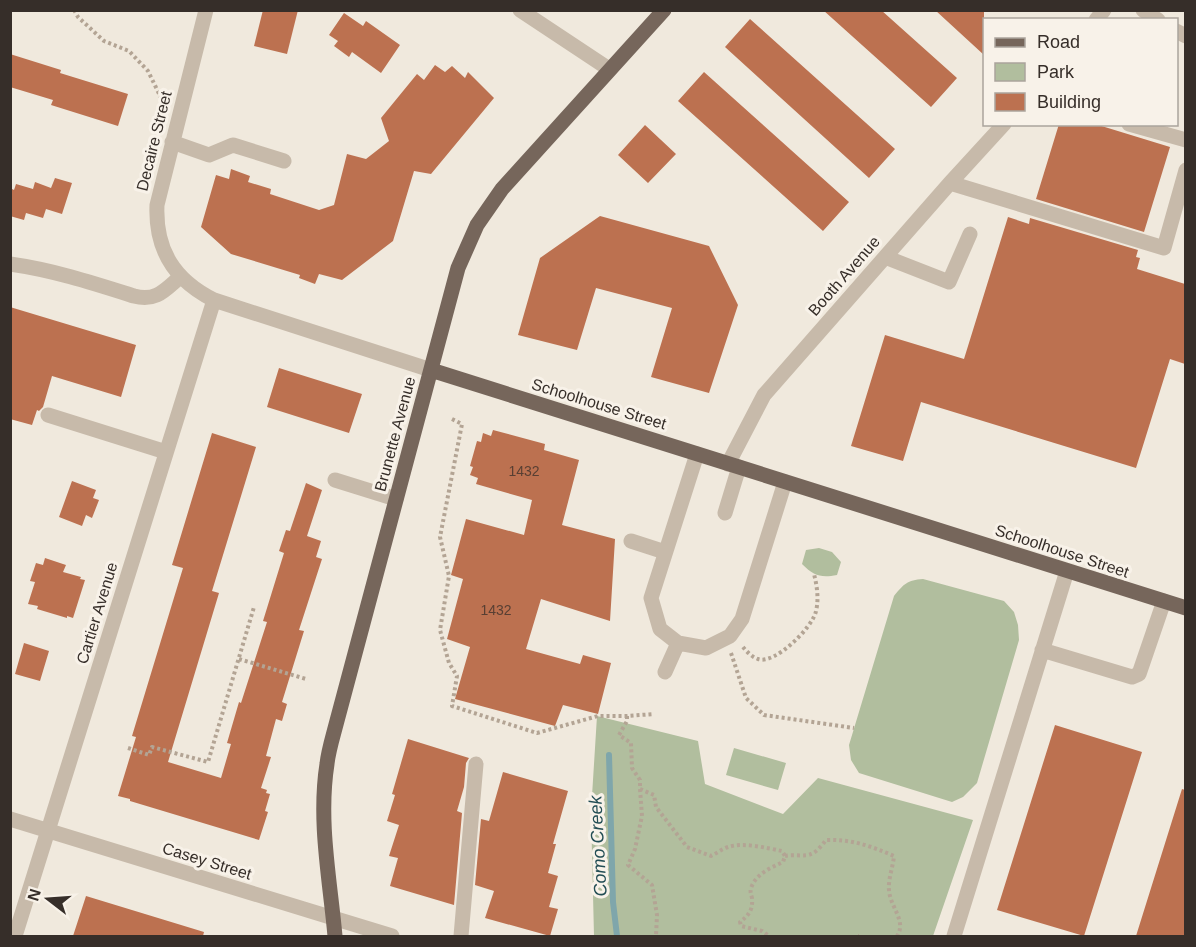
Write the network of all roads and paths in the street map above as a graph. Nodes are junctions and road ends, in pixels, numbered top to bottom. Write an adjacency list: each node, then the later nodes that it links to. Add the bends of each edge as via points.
1 (74, 10): 6 (path, via 104,41 129,51 148,71)
2 (206, 10): 10 (street, Decaire Street)
3 (520, 10): 5 (street)
4 (664, 10): 5 (main road, Brunette Avenue)
5 (609, 69): 19 (main road, Brunette Avenue, via 502,189 477,225 458,268)
6 (165, 106)
7 (1002, 126): 13 (street, Booth Avenue)
8 (1137, 126): 9 (street)
9 (1185, 140)
10 (172, 142): 11 (street, via 209,155 232,145); 17 (street, Decaire Street, via 158,197 157,219 164,249)
11 (284, 161)
12 (1185, 170): 13 (street, via 1164,248)
13 (950, 183): 15 (street, Booth Avenue)
14 (970, 234): 15 (street, via 949,282)
15 (885, 257): 24 (street, Booth Avenue, via 764,395)
16 (10, 264): 17 (street, via 63,274 145,298 156,296)
17 (180, 277): 18 (street, Schoolhouse Street)
18 (213, 300): 19 (street, Schoolhouse Street); 22 (street, Cartier Avenue)
19 (431, 370): 23 (main road, Schoolhouse Street); 27 (main road, Brunette Avenue)
20 (48, 414): 22 (street)
21 (452, 419): 44 (path, via 462,424 440,537 449,576 440,630 457,676 452,705 537,733 598,716)
22 (166, 452): 50 (street, Cartier Avenue)
23 (697, 454): 24 (main road, Schoolhouse Street); 30 (street)
24 (734, 466): 26 (main road, Schoolhouse Street); 28 (street, Booth Avenue)
25 (335, 480): 27 (street)
26 (785, 482): 31 (main road, Schoolhouse Street); 36 (street, via 742,619 730,636 706,648)
27 (396, 499): 52 (main road, Brunette Avenue, via 327,765 324,818)
28 (725, 513)
29 (631, 541): 30 (street)
30 (666, 552): 36 (street, via 651,598 660,628)
31 (1067, 571): 33 (main road, Schoolhouse Street); 38 (street)
32 (814, 574): 37 (path, via 817,610 813,622 796,640 771,658 759,660)
33 (1164, 601): 35 (main road, Schoolhouse Street); 38 (street, via 1139,674 1132,677)
34 (254, 607): 40 (path)
35 (1185, 608)
36 (678, 643): 41 (street)
37 (740, 645)
38 (1042, 650): 60 (street)
39 (730, 652): 45 (path, via 746,698 764,715)
40 (238, 659): 42 (path); 46 (path, via 208,762 152,747 149,755)
41 (665, 672)
42 (306, 679)
43 (654, 714): 44 (path)
44 (627, 716): 48 (path, via 619,735 631,743 632,768 640,780)
45 (854, 728)
46 (128, 748)
47 (476, 764): 56 (street)
48 (640, 789): 51 (path, via 654,795 656,807 687,847 711,856 740,844 762,846 782,851); 57 (path, via 642,816 628,865 652,885)
49 (10, 819): 50 (street, Casey Street)
50 (48, 831): 52 (street, Casey Street); 53 (street, Cartier Avenue)
51 (785, 856): 58 (path, via 783,862 757,878 750,890 751,911 740,922 741,926); 59 (path, via 808,856 826,840 855,842 894,856 889,890 901,922)
52 (333, 919): 54 (main road, Brunette Avenue); 55 (street, Casey Street)
53 (15, 936)
54 (335, 936)
55 (392, 936)
56 (461, 936)
57 (656, 936)
58 (769, 936)
59 (897, 936)
60 (954, 936)

